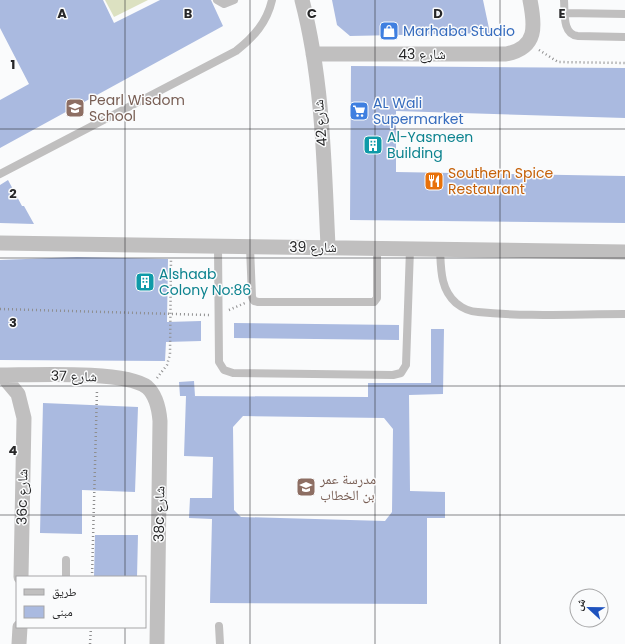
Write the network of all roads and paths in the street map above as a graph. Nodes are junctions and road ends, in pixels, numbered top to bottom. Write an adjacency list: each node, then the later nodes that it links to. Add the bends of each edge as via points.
1 (217, 0): 2 (lane, via 224,4)
2 (234, 0)
3 (272, 0): 13 (lane, via 258,30 236,51)
4 (302, 0): 11 (street, شارع 42)
5 (564, 0): 7 (lane)
6 (527, 1): 10 (street, via 534,26)
7 (565, 13): 8 (lane); 9 (lane, via 567,28 575,36)
8 (625, 14)
9 (625, 37)
10 (528, 43): 11 (street, شارع 43, via 515,52 506,54); 12 (path, via 558,62)
11 (313, 54): 18 (street, شارع 42, via 321,119)
12 (625, 63)
13 (0, 174)
14 (0, 243): 15 (street, شارع 39)
15 (172, 245): 16 (street, شارع 39); 25 (path)
16 (218, 246): 17 (street, شارع 39); 27 (lane)
17 (250, 246): 18 (street, شارع 39); 23 (lane)
18 (328, 246): 19 (street, شارع 39)
19 (377, 248): 20 (street, شارع 39); 23 (lane, via 378,298 374,302 258,302)
20 (410, 249): 21 (street, شارع 39); 27 (lane, via 406,365 398,374 228,372 220,367 219,362)
21 (440, 249): 22 (street, شارع 39); 26 (lane, via 443,283 452,298 466,309 503,313)
22 (625, 252)
23 (253, 299): 27 (path)
24 (0, 309): 25 (path)
25 (170, 314): 27 (path); 30 (path, via 170,354 162,373)
26 (625, 314)
27 (219, 315)
28 (1, 375): 29 (street, شارع 37); 32 (street, 36c شارع, via 18,394 24,418)
29 (97, 376): 30 (street, شارع 37, via 128,379); 34 (path)
30 (147, 388): 40 (street, 38c شارع, via 157,403 160,421)
31 (66, 560): 33 (lane)
32 (21, 576)
33 (66, 576)
34 (92, 576)
35 (219, 626): 41 (lane)
36 (20, 628): 38 (street)
37 (90, 628): 39 (path)
38 (19, 644)
39 (90, 644)
40 (157, 644)
41 (220, 644)

